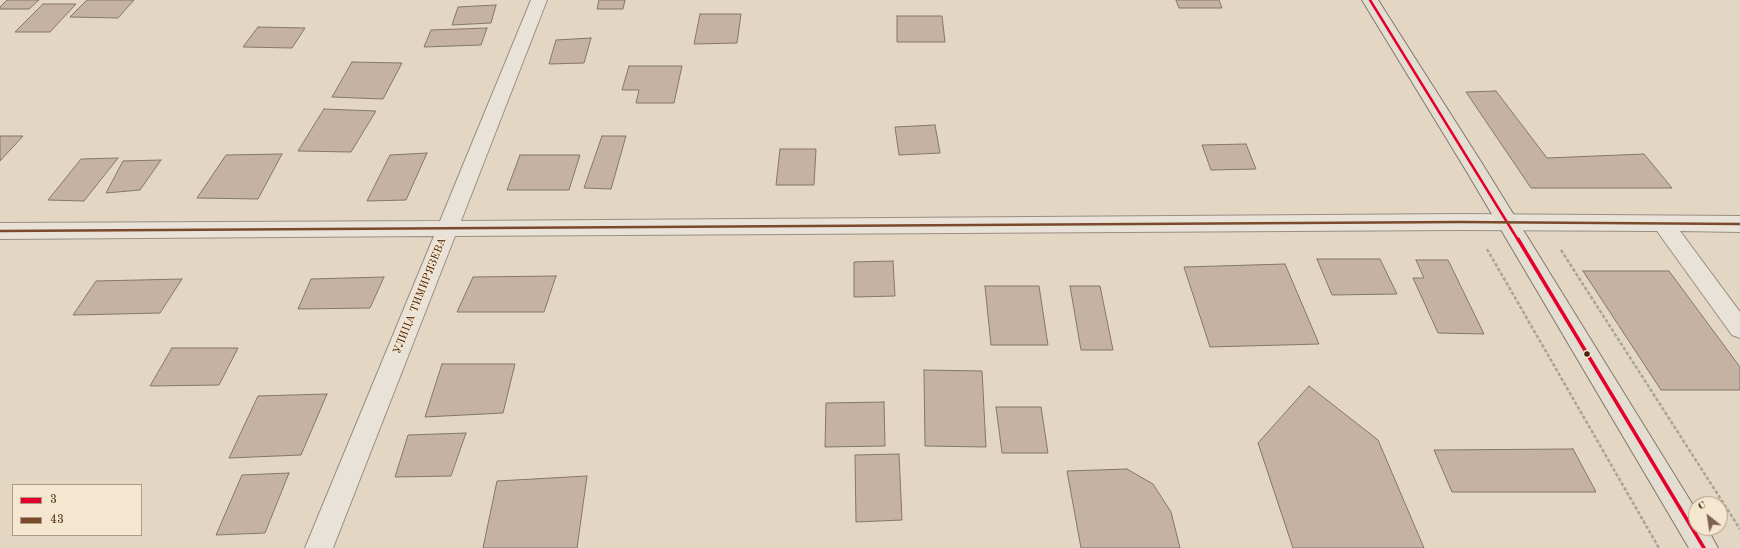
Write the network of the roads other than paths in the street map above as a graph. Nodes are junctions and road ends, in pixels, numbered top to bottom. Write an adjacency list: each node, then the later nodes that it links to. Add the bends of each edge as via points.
1 (539, 0): 6 (street, УЛИЦА ТИМИРЯЗЕВА)
2 (1370, 0): 3 (main road)
3 (1507, 222): 4 (street); 6 (street); 10 (main road)
4 (1663, 223): 5 (street); 8 (street)
5 (1740, 224)
6 (447, 229): 7 (street); 9 (street, УЛИЦА ТИМИРЯЗЕВА)
7 (0, 231)
8 (1740, 329)
9 (319, 548)
10 (1704, 548)

